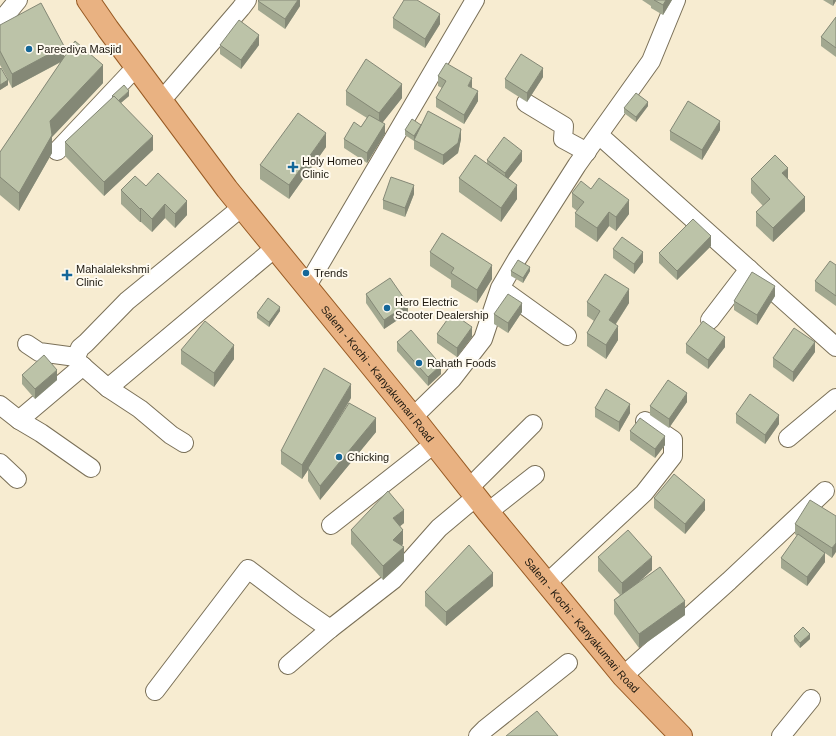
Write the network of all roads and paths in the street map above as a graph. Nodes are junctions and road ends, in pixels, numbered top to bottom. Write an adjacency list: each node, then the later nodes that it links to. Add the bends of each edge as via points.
1 (18, 0): 6 (street)
2 (88, 0): 7 (main road, Salem - Kochi - Kanyakumari Road)
3 (247, 0): 8 (street)
4 (475, 0): 16 (street)
5 (676, 0): 10 (street, via 651,60)
6 (0, 22)
7 (136, 67): 8 (main road, Salem - Kochi - Kanyakumari Road); 11 (street)
8 (161, 101): 13 (main road, Salem - Kochi - Kanyakumari Road)
9 (526, 103): 12 (street, via 564,126 563,139)
10 (599, 135): 12 (street); 15 (street)
11 (57, 151)
12 (587, 152): 17 (street)
13 (242, 207): 14 (main road, Salem - Kochi - Kanyakumari Road); 22 (street, via 127,301 80,348)
14 (275, 248): 16 (main road, Salem - Kochi - Kanyakumari Road); 23 (street)
15 (748, 269): 18 (street); 21 (street)
16 (307, 286): 26 (main road, Salem - Kochi - Kanyakumari Road)
17 (500, 288): 19 (street); 26 (street, via 483,339 452,379)
18 (710, 320)
19 (567, 336)
20 (27, 344): 22 (street, via 39,352)
21 (836, 347)
22 (79, 361): 23 (street); 27 (street)
23 (108, 388): 31 (street)
24 (836, 398): 30 (street)
25 (0, 404): 27 (street)
26 (413, 417): 32 (main road, Salem - Kochi - Kanyakumari Road)
27 (20, 420): 34 (street)
28 (645, 421): 40 (street, via 673,440 673,456 644,493)
29 (533, 424): 38 (street)
30 (788, 438)
31 (184, 443)
32 (434, 444): 38 (main road, Salem - Kochi - Kanyakumari Road); 39 (street)
33 (0, 463): 36 (street)
34 (92, 468)
35 (535, 475): 38 (street)
36 (17, 479)
37 (825, 491): 44 (street)
38 (477, 499): 40 (main road, Salem - Kochi - Kanyakumari Road); 41 (street, via 439,528 393,580)
39 (331, 524)
40 (547, 583): 44 (main road, Salem - Kochi - Kanyakumari Road)
41 (330, 628): 43 (street); 45 (street, via 248,569)
42 (568, 663): 47 (street)
43 (288, 665)
44 (623, 676): 48 (main road, Salem - Kochi - Kanyakumari Road)
45 (155, 692)
46 (811, 699): 49 (street)
47 (478, 736)
48 (681, 736)
49 (781, 736)

